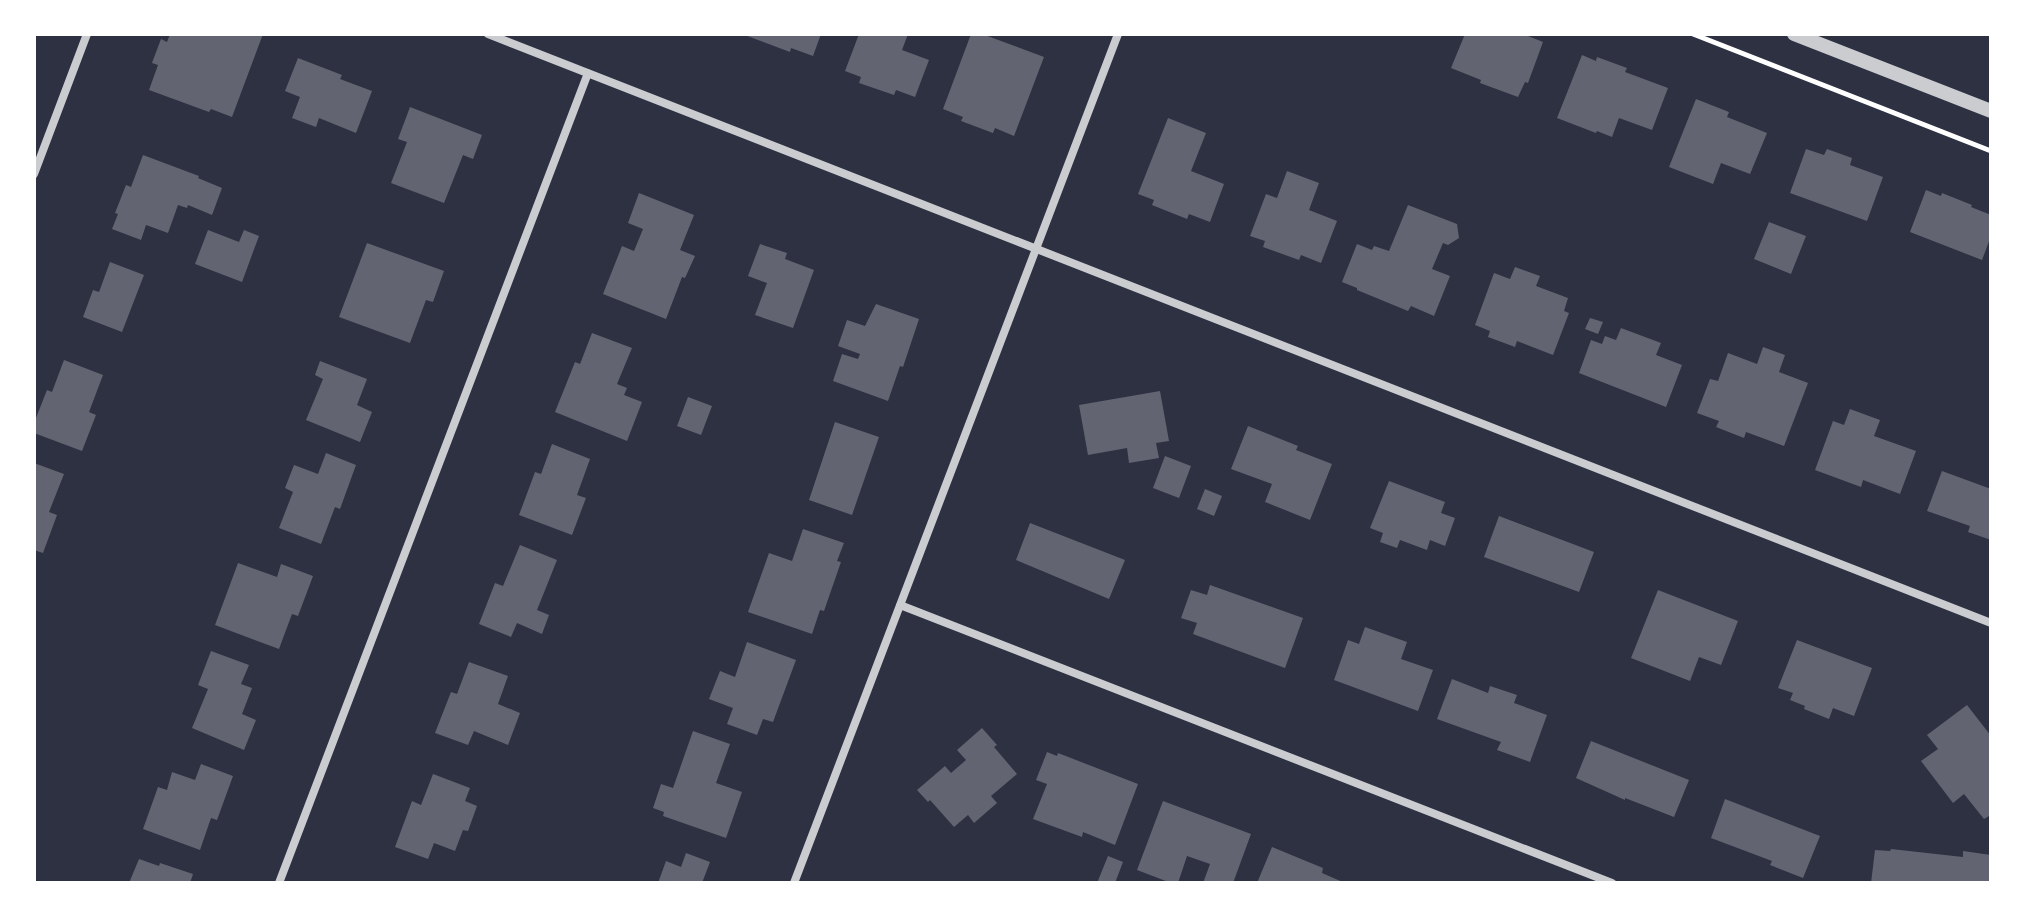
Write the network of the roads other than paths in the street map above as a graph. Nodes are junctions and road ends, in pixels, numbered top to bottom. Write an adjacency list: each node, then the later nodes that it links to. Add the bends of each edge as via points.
1 (87, 34): 7 (street)
2 (488, 34): 5 (street)
3 (1118, 34): 8 (street)
4 (1794, 34): 6 (street)
5 (588, 73): 8 (street); 11 (street)
6 (1991, 111)
7 (34, 174)
8 (1036, 249): 9 (street); 10 (street)
9 (900, 605): 12 (street); 13 (street)
10 (1991, 623)
11 (279, 883)
12 (794, 883)
13 (1612, 883)

